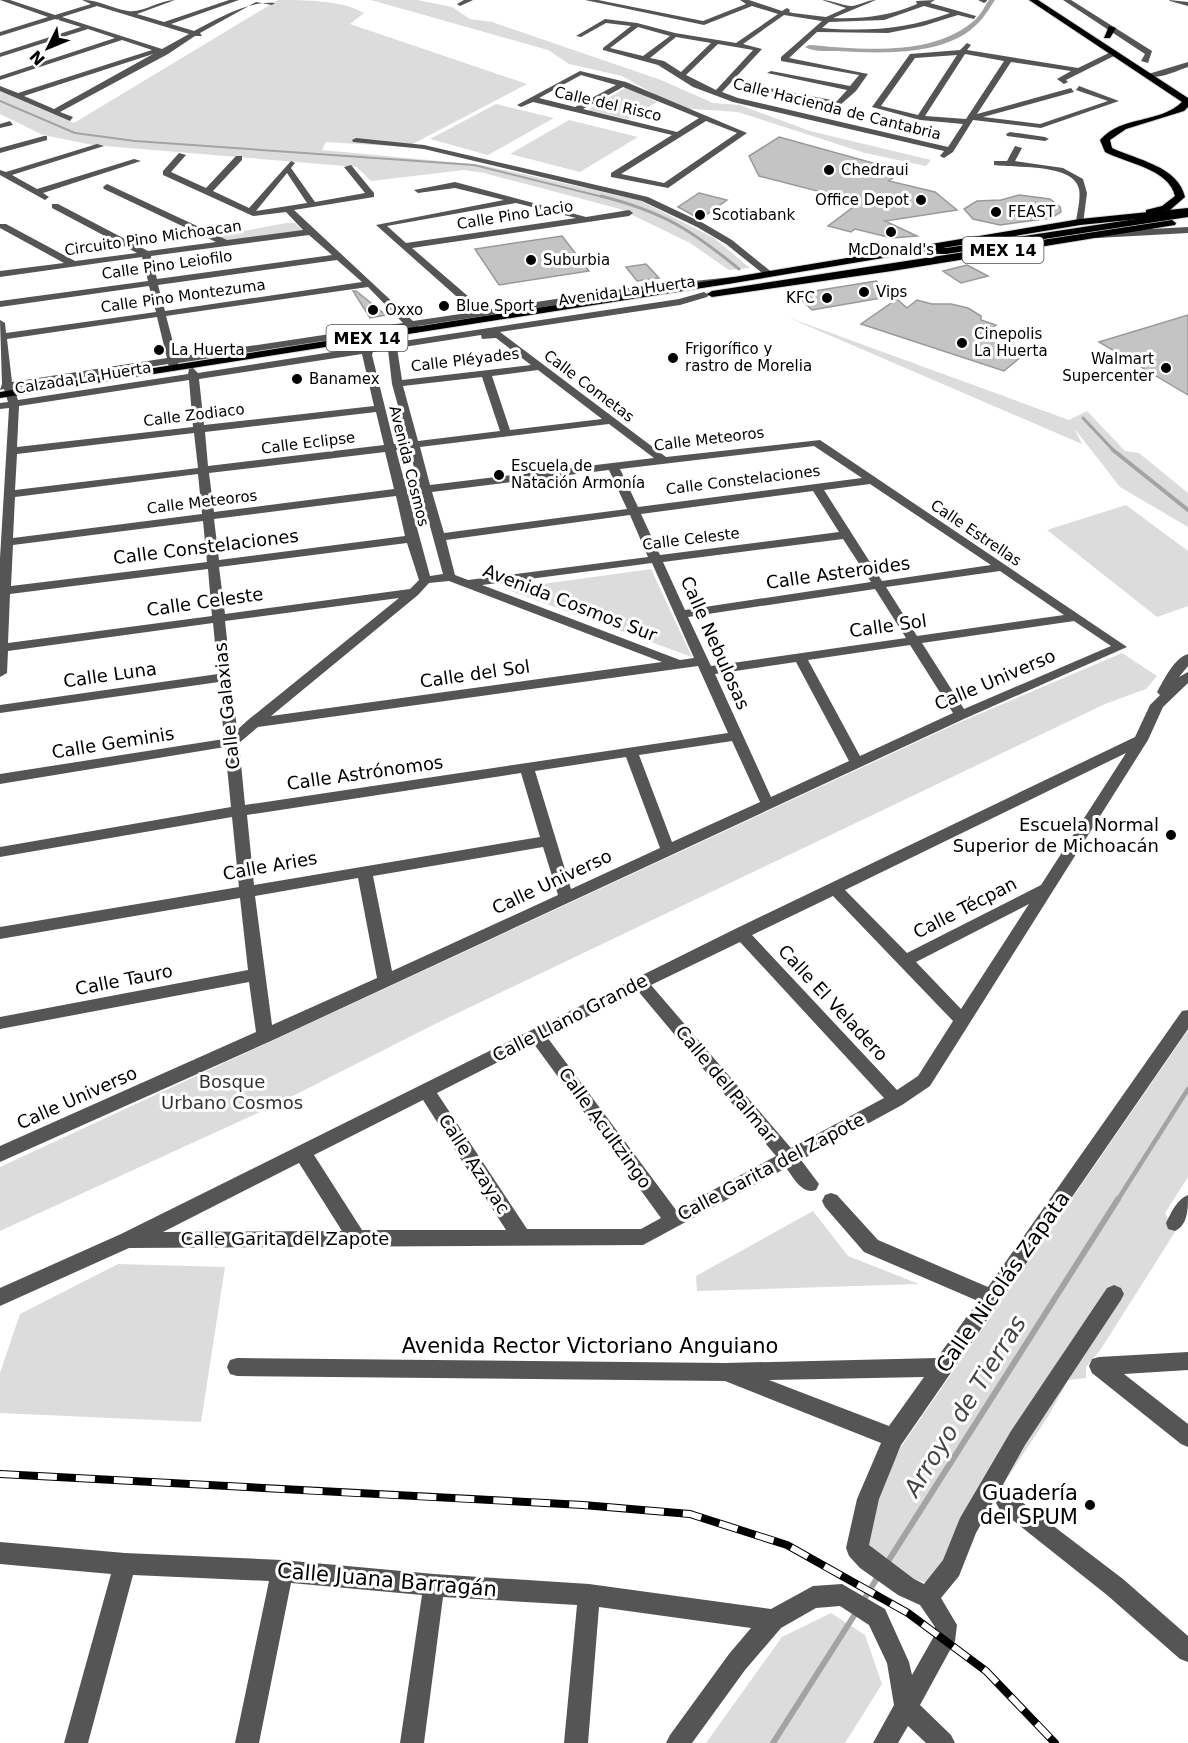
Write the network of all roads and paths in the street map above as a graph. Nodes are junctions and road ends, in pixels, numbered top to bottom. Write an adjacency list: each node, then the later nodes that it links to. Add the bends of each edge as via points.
1 (3, 0): 24 (street)
2 (110, 0): 17 (street)
3 (172, 0): 30 (street)
4 (236, 0): 34 (street)
5 (255, 0): 18 (street); 40 (street)
6 (470, 0): 22 (street)
7 (588, 0): 26 (street)
8 (743, 0): 19 (street)
9 (825, 0): 25 (street)
10 (873, 0): 25 (street)
11 (909, 0): 20 (street)
12 (932, 0): 20 (street)
13 (1033, 0): 50 (highway)
14 (1052, 0): 39 (highway)
15 (1066, 0): 39 (street)
16 (1172, 0): 23 (street)
17 (93, 1): 30 (street); 31 (street)
18 (272, 1)
19 (750, 2): 26 (street, via 704,23); 28 (street)
20 (921, 2): 29 (street); 33 (street, via 886,18)
21 (651, 3): 26 (street)
22 (460, 4)
23 (1188, 4)
24 (18, 5): 27 (street); 31 (street)
25 (853, 8): 33 (street)
26 (634, 9)
27 (0, 10)
28 (785, 11): 33 (street); 47 (street)
29 (956, 13): 32 (street); 37 (street, via 905,30 856,34)
30 (130, 14): 34 (street)
31 (52, 16): 36 (street); 38 (street)
32 (974, 17)
33 (830, 18): 37 (street)
34 (164, 24): 40 (street)
35 (637, 25): 42 (street); 43 (street, via 605,21); 52 (street, Calle Hacienda de Cantabria, via 605,49)
36 (88, 27): 44 (street); 51 (street)
37 (818, 30): 65 (street, via 784,59 864,74)
38 (0, 32)
39 (1110, 32): 59 (highway)
40 (196, 34): 41 (street); 48 (street)
41 (214, 34)
42 (675, 35): 45 (street); 52 (street)
43 (579, 36)
44 (122, 38): 48 (street); 60 (street)
45 (715, 43): 47 (street); 57 (street)
46 (968, 43): 49 (street)
47 (736, 46): 66 (street, via 758,49)
48 (162, 50): 68 (street); 73 (street)
49 (963, 52): 53 (street); 75 (street); 75 (street, via 913,56 876,107)
50 (1117, 54): 55 (street); 58 (highway)
51 (0, 55)
52 (646, 58): 57 (street, Calle Hacienda de Cantabria)
53 (1008, 60): 55 (street); 79 (street)
54 (1188, 64): 59 (street)
55 (1085, 69): 63 (street, via 1071,80); 63 (street, via 1056,85)
56 (771, 73): 65 (street)
57 (681, 76): 66 (street, Calle Hacienda de Cantabria)
58 (1151, 76): 59 (street); 67 (highway); 70 (highway)
59 (1169, 76)
60 (0, 78)
61 (623, 84): 69 (street, via 580,73); 72 (street); 77 (street)
62 (753, 87): 65 (street, via 839,104)
63 (1074, 87): 79 (street); 79 (street, via 1115,101 1041,126)
64 (0, 88): 68 (street)
65 (853, 89)
66 (717, 93): 89 (street, Calle Hacienda de Cantabria)
67 (1188, 95)
68 (17, 96): 73 (street)
69 (532, 99): 71 (street); 72 (street, Calle del Risco)
70 (1188, 102): 119 (highway, via 1174,111 1118,128 1105,140 1108,150 1164,174 1180,191 1180,197 1166,208)
71 (521, 105)
72 (576, 110): 83 (street, Calle del Risco)
73 (54, 112): 76 (street)
74 (1188, 114): 99 (highway, via 1129,131 1115,138 1114,143 1124,152)
75 (920, 118): 79 (street)
76 (70, 119)
77 (703, 119): 83 (street); 101 (street, via 743,133 665,186)
78 (10, 123): 80 (street)
79 (969, 123): 81 (street); 89 (street)
80 (0, 126)
81 (977, 129)
82 (1000, 132): 85 (street)
83 (677, 134): 100 (street, via 614,175)
84 (44, 138): 90 (street)
85 (1045, 139)
86 (356, 140): 105 (street, via 424,147)
87 (100, 146): 98 (street)
88 (1018, 148): 96 (street)
89 (950, 150): 93 (street)
90 (0, 151)
91 (182, 155): 103 (street, via 166,173)
92 (239, 158): 103 (street)
93 (941, 158)
94 (137, 161): 104 (street)
95 (997, 163): 96 (street)
96 (1010, 163): 121 (street, via 1050,167 1079,179 1084,187)
97 (348, 167): 110 (street, via 371,195)
98 (3, 173): 104 (street)
99 (1188, 178)
100 (630, 180): 101 (street); 105 (street)
101 (644, 183): 106 (street)
102 (108, 187): 127 (street)
103 (208, 191): 114 (street)
104 (36, 192): 107 (street)
105 (610, 192): 106 (street)
106 (626, 195): 134 (street, via 700,225)
107 (45, 197)
108 (426, 198): 109 (street, via 418,190 455,185)
109 (519, 200): 115 (street); 118 (street)
110 (313, 205): 113 (street); 114 (street, via 289,165)
111 (55, 206): 130 (street)
112 (433, 206): 115 (street)
113 (289, 209): 114 (street, via 256,214); 124 (street)
114 (251, 211)
115 (441, 213): 128 (street, via 380,225)
116 (629, 213): 118 (street, Calle Pino Lacio)
117 (1188, 213): 119 (highway)
118 (588, 218): 128 (street, Calle Pino Lacio)
119 (1130, 220): 121 (main road, Avenida La Huerta / MEX 14); 129 (highway, via 946,251)
120 (1188, 220): 125 (main road, MEX 14)
121 (1080, 222): 129 (main road, Avenida La Huerta / MEX 14)
122 (3, 226): 132 (street)
123 (1188, 227): 125 (highway); 126 (street)
124 (309, 232): 127 (street, Circuito Pino Michoacan); 131 (street)
125 (1115, 232): 126 (main road, Avenida La Huerta / MEX 14)
126 (1096, 235): 138 (main road, Avenida La Huerta / MEX 14)
127 (225, 243): 130 (street, Circuito Pino Michoacan)
128 (406, 246): 140 (street)
129 (904, 250): 134 (main road, Avenida La Huerta / MEX 14)
130 (146, 254): 132 (street, Circuito Pino Michoacan); 136 (street)
131 (338, 257): 136 (street, Calle Pino Leiofilo); 137 (street)
132 (74, 264): 133 (street, Circuito Pino Michoacan)
133 (0, 274)
134 (769, 274): 135 (main road, Avenida La Huerta / MEX 14)
135 (734, 280): 140 (street, Calzada La Huerta); 143 (main road, Avenida La Huerta / MEX 14)
136 (154, 282): 139 (street, Calle Pino Leiofilo); 141 (street)
137 (370, 284): 141 (street, Calle Pino Montezuma); 143 (street)
138 (704, 295): 143 (main road, Avenida La Huerta / MEX 14); 145 (street, Calzada La Huerta, via 680,302)
139 (0, 304)
140 (479, 310): 143 (street, Calzada La Huerta)
141 (163, 314): 144 (street, Calle Pino Montezuma); 147 (street)
142 (0, 323): 144 (street)
143 (414, 328): 145 (main road, Avenida La Huerta / MEX 14); 147 (street, Calzada La Huerta)
144 (1, 337): 152 (street)
145 (390, 339): 146 (street); 146 (main road, Avenida La Huerta / MEX 14); 147 (street, Calzada La Huerta); 148 (street, Calle Cometas, via 498,335); 151 (street, Avenida Cosmos)
146 (370, 347): 147 (main road, Avenida La Huerta / MEX 14); 150 (street); 155 (street, Avenida Cosmos)
147 (172, 361): 152 (street, Calzada La Huerta)
148 (537, 367): 149 (street, Calle Pléyades); 156 (street, Calle Cometas)
149 (486, 373): 151 (street, Calle Pléyades); 158 (street)
150 (193, 377): 152 (street); 157 (street, Calle Galaxias)
151 (397, 384): 160 (street, Avenida Cosmos)
152 (7, 393): 153 (main road); 154 (street, Calzada La Huerta); 162 (street)
153 (0, 400)
154 (0, 406)
155 (380, 408): 157 (street, Calle Zodiaco); 161 (street, Avenida Cosmos)
156 (610, 421): 158 (street, Calle Eclipse); 163 (street, Calle Cometas)
157 (198, 430): 162 (street, Calle Zodiaco); 165 (street, Calle Galaxias)
158 (507, 434): 160 (street, Calle Eclipse)
159 (816, 442): 163 (street, Calle Meteoros); 166 (street, Calle Estrellas)
160 (414, 445): 161 (street, Calle Eclipse); 168 (street, Avenida Cosmos)
161 (389, 448): 165 (street, Calle Eclipse); 169 (street, Avenida Cosmos)
162 (12, 452): 170 (street)
163 (663, 460): 164 (street, Calle Meteoros)
164 (612, 466): 168 (street, Calle Meteoros); 171 (street, Calle Nebulosas)
165 (203, 471): 170 (street, Calle Eclipse); 172 (street, Calle Galaxias)
166 (872, 480): 167 (street, Calle Constelaciones); 179 (street, Calle Estrellas)
167 (817, 488): 171 (street, Calle Constelaciones); 173 (street)
168 (426, 489): 174 (street, Avenida Cosmos)
169 (400, 492): 172 (street, Calle Meteoros); 175 (street, Avenida Cosmos)
170 (9, 494): 176 (street)
171 (633, 510): 174 (street, Calle Constelaciones); 177 (street, Calle Nebulosas)
172 (208, 516): 176 (street, Calle Meteoros); 178 (street, Calle Galaxias)
173 (847, 535): 177 (street, Calle Celeste); 183 (street)
174 (440, 537): 180 (street, Avenida Cosmos)
175 (412, 539): 178 (street, Calle Constelaciones); 181 (street, Avenida Cosmos)
176 (7, 542): 184 (street)
177 (656, 560): 182 (street, Calle Celeste); 186 (street, Calle Nebulosas)
178 (213, 565): 184 (street, Calle Constelaciones); 188 (street, Calle Galaxias)
179 (1001, 567): 183 (street, Calle Asteroides); 187 (street, Calle Estrellas)
180 (450, 577): 181 (street); 182 (street, Avenida Cosmos Sur)
181 (425, 580): 185 (street)
182 (467, 583): 194 (street, Avenida Cosmos Sur)
183 (879, 586): 186 (street, Calle Asteroides); 189 (street)
184 (4, 591): 191 (street)
185 (414, 592): 188 (street, Calle Celeste); 202 (street)
186 (680, 614): 195 (street, Calle Nebulosas)
187 (1074, 617): 189 (street, Calle Sol); 190 (street, Calle Estrellas)
188 (218, 619): 191 (street, Calle Celeste); 198 (street, Calle Galaxias)
189 (913, 641): 192 (street, Calle Sol); 201 (street)
190 (1121, 647): 201 (street, Calle Universo)
191 (1, 648): 196 (street)
192 (800, 657): 195 (street, Calle Sol); 207 (street)
193 (1188, 658): 199 (street)
194 (678, 664): 195 (street, Calle del Sol); 202 (street, Calle del Sol)
195 (704, 666): 203 (street, Calle Nebulosas)
196 (0, 673)
197 (1188, 676): 199 (street, Calle Garita del Zapote)
198 (224, 677): 200 (street, Calle Luna); 205 (street, Calle Galaxias)
199 (1157, 705): 204 (street, Calle Garita del Zapote)
200 (0, 709)
201 (961, 715): 207 (street, Calle Universo)
202 (253, 723): 205 (street)
203 (735, 736): 206 (street, Calle Astrónomos); 210 (street, Calle Nebulosas)
204 (1141, 740): 216 (street, Calle Llano Grande); 218 (street, Calle Garita del Zapote)
205 (231, 742): 209 (street, Calle Geminis); 211 (street, Calle Galaxias)
206 (631, 753): 208 (street, Calle Astrónomos); 213 (street)
207 (857, 763): 210 (street, Calle Universo)
208 (527, 769): 211 (street, Calle Astrónomos); 212 (street)
209 (0, 779)
210 (767, 803): 213 (street, Calle Universo)
211 (238, 811): 214 (street, Calle Astrónomos); 217 (street, Calle Galaxias)
212 (548, 840): 215 (street, Calle Aries); 219 (street)
213 (668, 850): 219 (street, Calle Universo)
214 (0, 852)
215 (364, 870): 217 (street, Calle Aries); 224 (street)
216 (834, 888): 221 (street, Calle Llano Grande); 222 (street)
217 (247, 890): 220 (street, Calle Aries); 223 (street, Calle Galaxias)
218 (1044, 890): 222 (street, Calle Técpan); 227 (street, Calle Garita del Zapote)
219 (567, 897): 224 (street, Calle Universo)
220 (0, 933)
221 (741, 933): 225 (street, Calle Llano Grande); 232 (street, Calle El Veladero)
222 (905, 961): 227 (street)
223 (256, 975): 228 (street, Calle Tauro); 229 (street, Calle Galaxias)
224 (386, 981): 229 (street, Calle Universo)
225 (640, 983): 230 (street, Calle Llano Grande); 235 (street, Calle del Palmar)
226 (1188, 1016): 246 (street, Calle Nicolás Zapata)
227 (962, 1020): 232 (street, Calle Garita del Zapote, via 924,1081)
228 (0, 1023)
229 (265, 1036): 234 (street, Calle Universo)
230 (537, 1036): 231 (street, Calle Llano Grande); 239 (street, Calle Acultzingo)
231 (426, 1091): 233 (street, Calle Llano Grande); 241 (street, Calle Azayac)
232 (896, 1100): 235 (street, Calle Garita del Zapote)
233 (303, 1153): 242 (street); 243 (street, Calle Llano Grande)
234 (0, 1154)
235 (789, 1158): 236 (street, Calle del Palmar); 239 (street, Calle Garita del Zapote)
236 (810, 1184)
237 (831, 1201): 246 (street, via 871,1246)
238 (1188, 1203): 240 (street)
239 (673, 1220): 241 (street, Calle Garita del Zapote, via 643,1237)
240 (1181, 1223)
241 (522, 1238): 242 (street, Calle Garita del Zapote)
242 (357, 1239): 243 (street, Calle Garita del Zapote)
243 (128, 1240): 245 (street, Calle Llano Grande)
244 (1114, 1294): 259 (street, via 1018,1438 968,1526 951,1568)
245 (0, 1298)
246 (993, 1298): 249 (street, Calle Nicolás Zapata)
247 (1188, 1361): 251 (street, via 1099,1366)
248 (237, 1367): 250 (street, Avenida Rector Victoriano Anguiano)
249 (943, 1367): 250 (street, Avenida Rector Victoriano Anguiano); 252 (street, Calle Nicolás Zapata)
250 (725, 1372): 252 (street)
251 (1188, 1437)
252 (893, 1438): 259 (street, Calle Nicolás Zapata, via 868,1499 857,1548 906,1587)
253 (1007, 1503): 261 (street, via 1115,1587)
254 (0, 1553): 255 (street, Calle Juana Barragán)
255 (125, 1564): 256 (street, Calle Juana Barragán); 263 (street)
256 (282, 1571): 257 (street, Calle Juana Barragán); 264 (street)
257 (434, 1586): 258 (street, Calle Juana Barragán); 265 (street)
258 (589, 1595): 260 (street, Calle Juana Barragán); 266 (street)
259 (928, 1597): 262 (street, via 946,1625 944,1641)
260 (773, 1620): 262 (street, via 813,1597 842,1595 876,1617 897,1662); 267 (street)
261 (1188, 1652)
262 (906, 1708): 268 (street); 269 (street)
263 (76, 1743)
264 (247, 1743)
265 (412, 1743)
266 (576, 1743)
267 (678, 1743)
268 (885, 1743)
269 (943, 1743)

